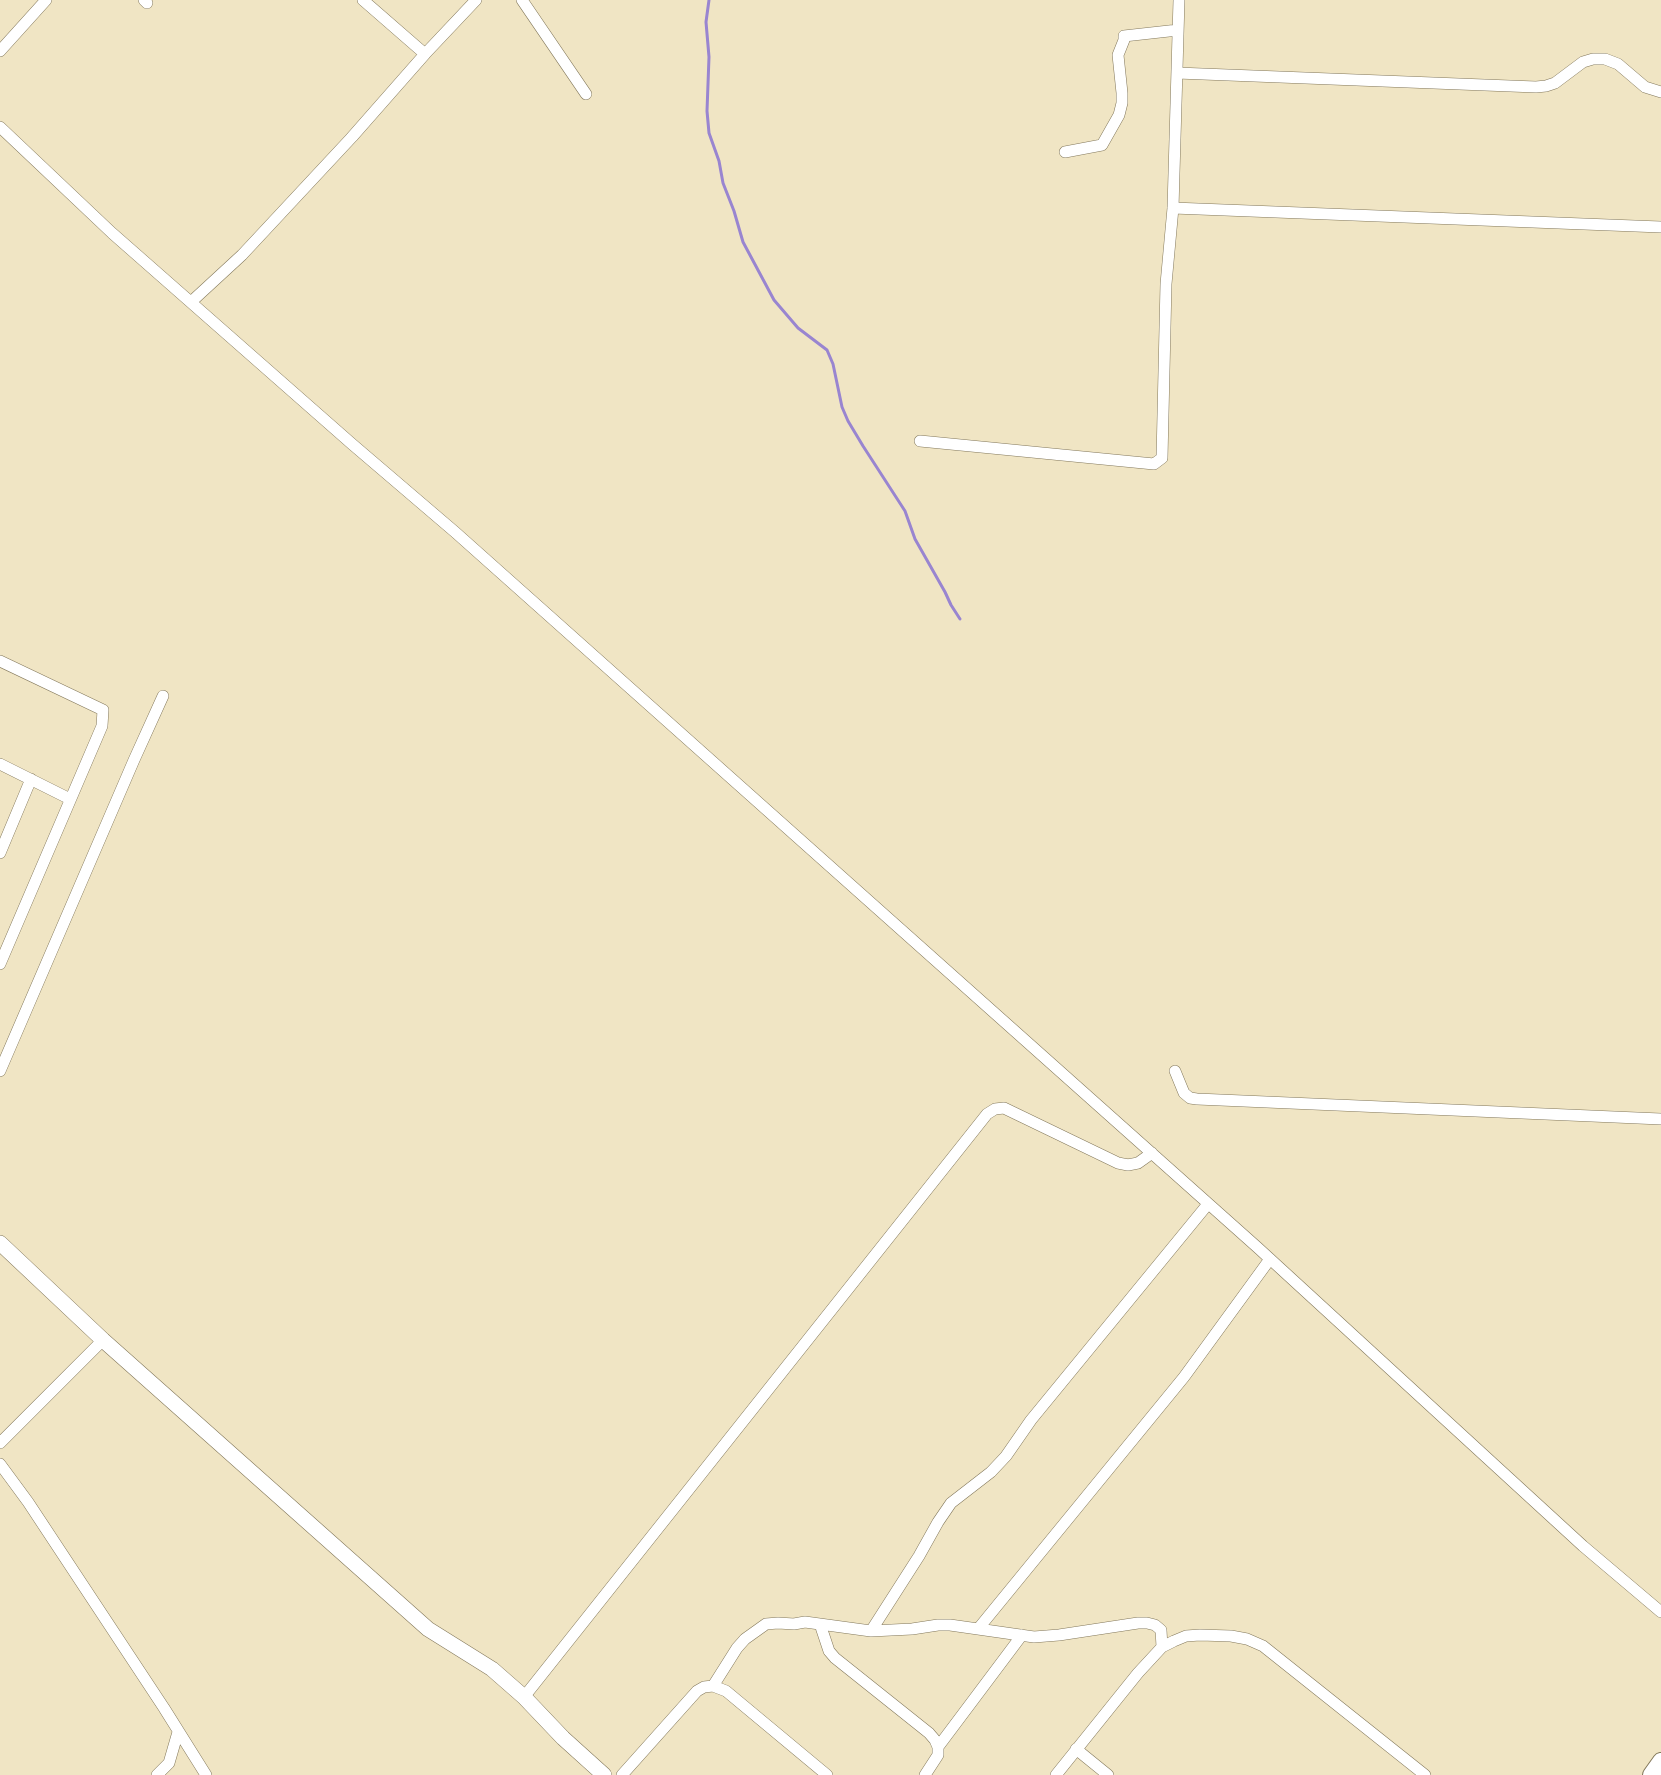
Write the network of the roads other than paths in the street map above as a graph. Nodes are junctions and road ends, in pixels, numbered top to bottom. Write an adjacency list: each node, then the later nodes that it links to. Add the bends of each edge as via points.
1 (46, 0): 7 (street)
2 (363, 0): 8 (street)
3 (476, 0): 8 (street)
4 (522, 0): 11 (street)
5 (1179, 0): 6 (street)
6 (1178, 30): 9 (street); 13 (street, via 1124,36 1118,55 1122,93 1119,115 1102,145)
7 (0, 51)
8 (425, 54): 16 (street, via 242,255)
9 (1177, 73): 10 (street, via 1536,88 1555,82 1583,62 1605,59 1618,64 1645,87); 14 (street)
10 (1661, 92)
11 (586, 94)
12 (0, 127): 16 (street)
13 (1065, 152)
14 (1173, 208): 15 (street); 17 (street, via 1166,284 1162,458 1154,464)
15 (1661, 227)
16 (191, 302): 28 (street, via 455,532)
17 (920, 441)
18 (0, 661): 22 (street, via 103,710 102,726)
19 (163, 696): 25 (street)
20 (0, 764): 21 (street)
21 (30, 779): 22 (street); 23 (street)
22 (70, 799): 24 (street)
23 (0, 853)
24 (0, 964)
25 (0, 1071)
26 (1175, 1072): 27 (street, via 1184,1093 1197,1099)
27 (1661, 1119)
28 (1152, 1153): 29 (street); 42 (street, via 1138,1163 1118,1164 1004,1108 987,1114)
29 (1208, 1204): 31 (street); 38 (street, via 1031,1420 1006,1456 951,1503)
30 (0, 1244): 32 (street)
31 (1270, 1259): 35 (street, via 1583,1546); 37 (street, via 1184,1377)
32 (103, 1340): 33 (street); 42 (street, via 428,1629 492,1669)
33 (0, 1443)
34 (0, 1464): 43 (street)
35 (1661, 1612)
36 (820, 1624): 38 (street); 41 (street, via 766,1624 737,1648); 44 (street, via 829,1651 835,1658 929,1733)
37 (978, 1628): 38 (street, via 938,1624); 39 (street)
38 (871, 1631)
39 (1022, 1635): 40 (street, via 1059,1635 1146,1623 1161,1630); 44 (street)
40 (1162, 1647): 45 (street); 55 (street, via 1186,1636 1200,1635 1231,1636 1263,1646)
41 (713, 1686): 50 (street, via 697,1691); 51 (street, via 726,1691)
42 (524, 1697): 49 (street)
43 (178, 1732): 47 (street, via 169,1763); 48 (street)
44 (938, 1747): 52 (street, via 935,1762)
45 (1076, 1749): 53 (street); 54 (street)
46 (1661, 1761): 56 (main road)
47 (157, 1775)
48 (206, 1775)
49 (604, 1775)
50 (622, 1775)
51 (827, 1775)
52 (925, 1775)
53 (1056, 1775)
54 (1108, 1775)
55 (1425, 1775)
56 (1651, 1775)

